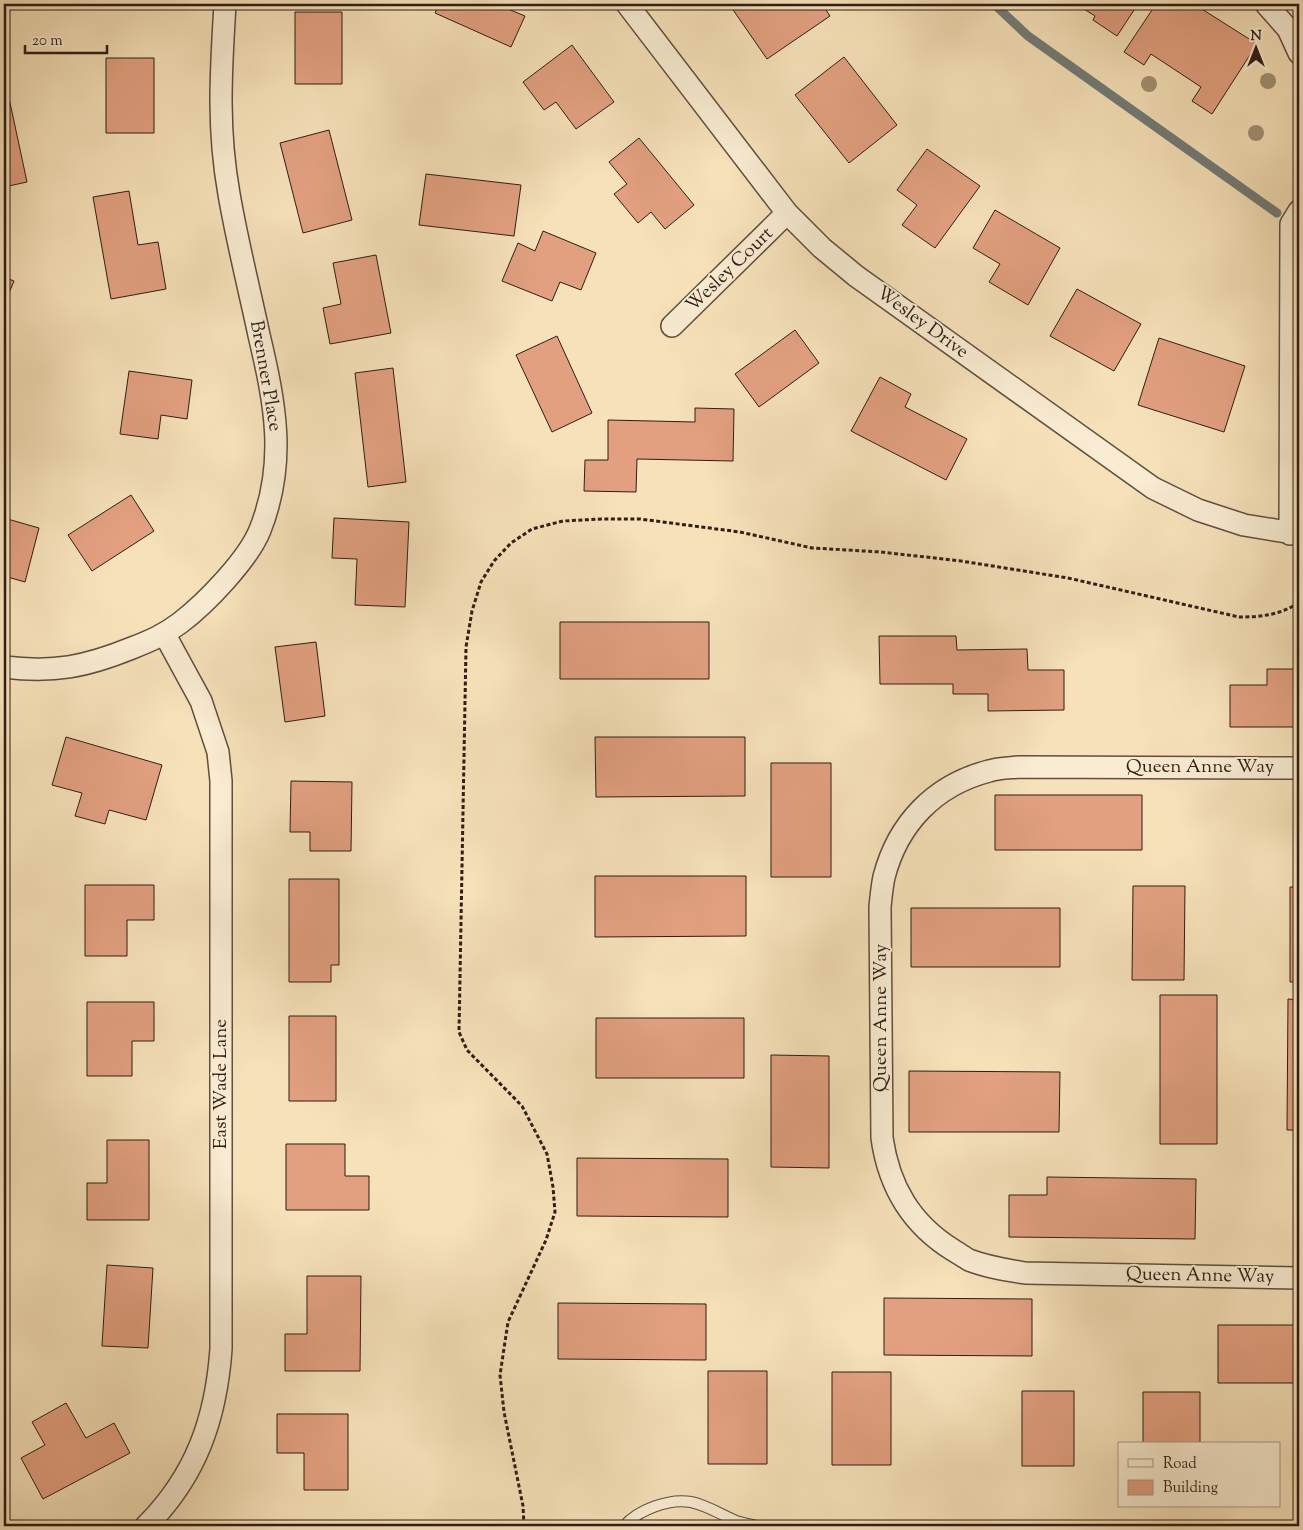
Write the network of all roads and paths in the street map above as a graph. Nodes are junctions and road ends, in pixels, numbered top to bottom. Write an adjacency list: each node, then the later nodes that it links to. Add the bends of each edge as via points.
1 (225, 4): 10 (street, Brenner Place, via 220,126 229,196 272,389 277,433 275,468 259,533 239,564 197,611)
2 (627, 4): 6 (street, Wesley Drive)
3 (1266, 4): 4 (street, via 1288,29)
4 (1299, 53)
5 (1299, 210): 8 (street, via 1291,224)
6 (787, 213): 7 (street, Wesley Court); 8 (street, Wesley Drive, via 856,276 1153,488 1198,510 1244,525)
7 (672, 326)
8 (1295, 534)
9 (1299, 602): 15 (path, via 1292,608 1261,617 1239,617 1068,578 961,561 812,548 740,532 640,519 562,521 532,529 511,543 494,562 481,582 466,647 459,1032 467,1050 522,1106 547,1154 553,1187 555,1212 546,1240 508,1322 500,1375)
10 (165, 635): 11 (street, Brenner Place, via 91,663 58,669); 14 (street, East Wade Lane, via 201,701 218,752 221,781 220,1349 219,1378 205,1437 178,1489)
11 (4, 667)
12 (1299, 768): 13 (street, Queen Anne Way, via 1019,767 990,770 960,781 940,793 921,807 904,828 884,878 880,907 882,1138 893,1183 908,1210 923,1227 969,1260 1025,1273)
13 (1299, 1278)
14 (146, 1526)
15 (524, 1526)
16 (624, 1526): 17 (lane, via 647,1510 668,1503 691,1502)
17 (756, 1526)

